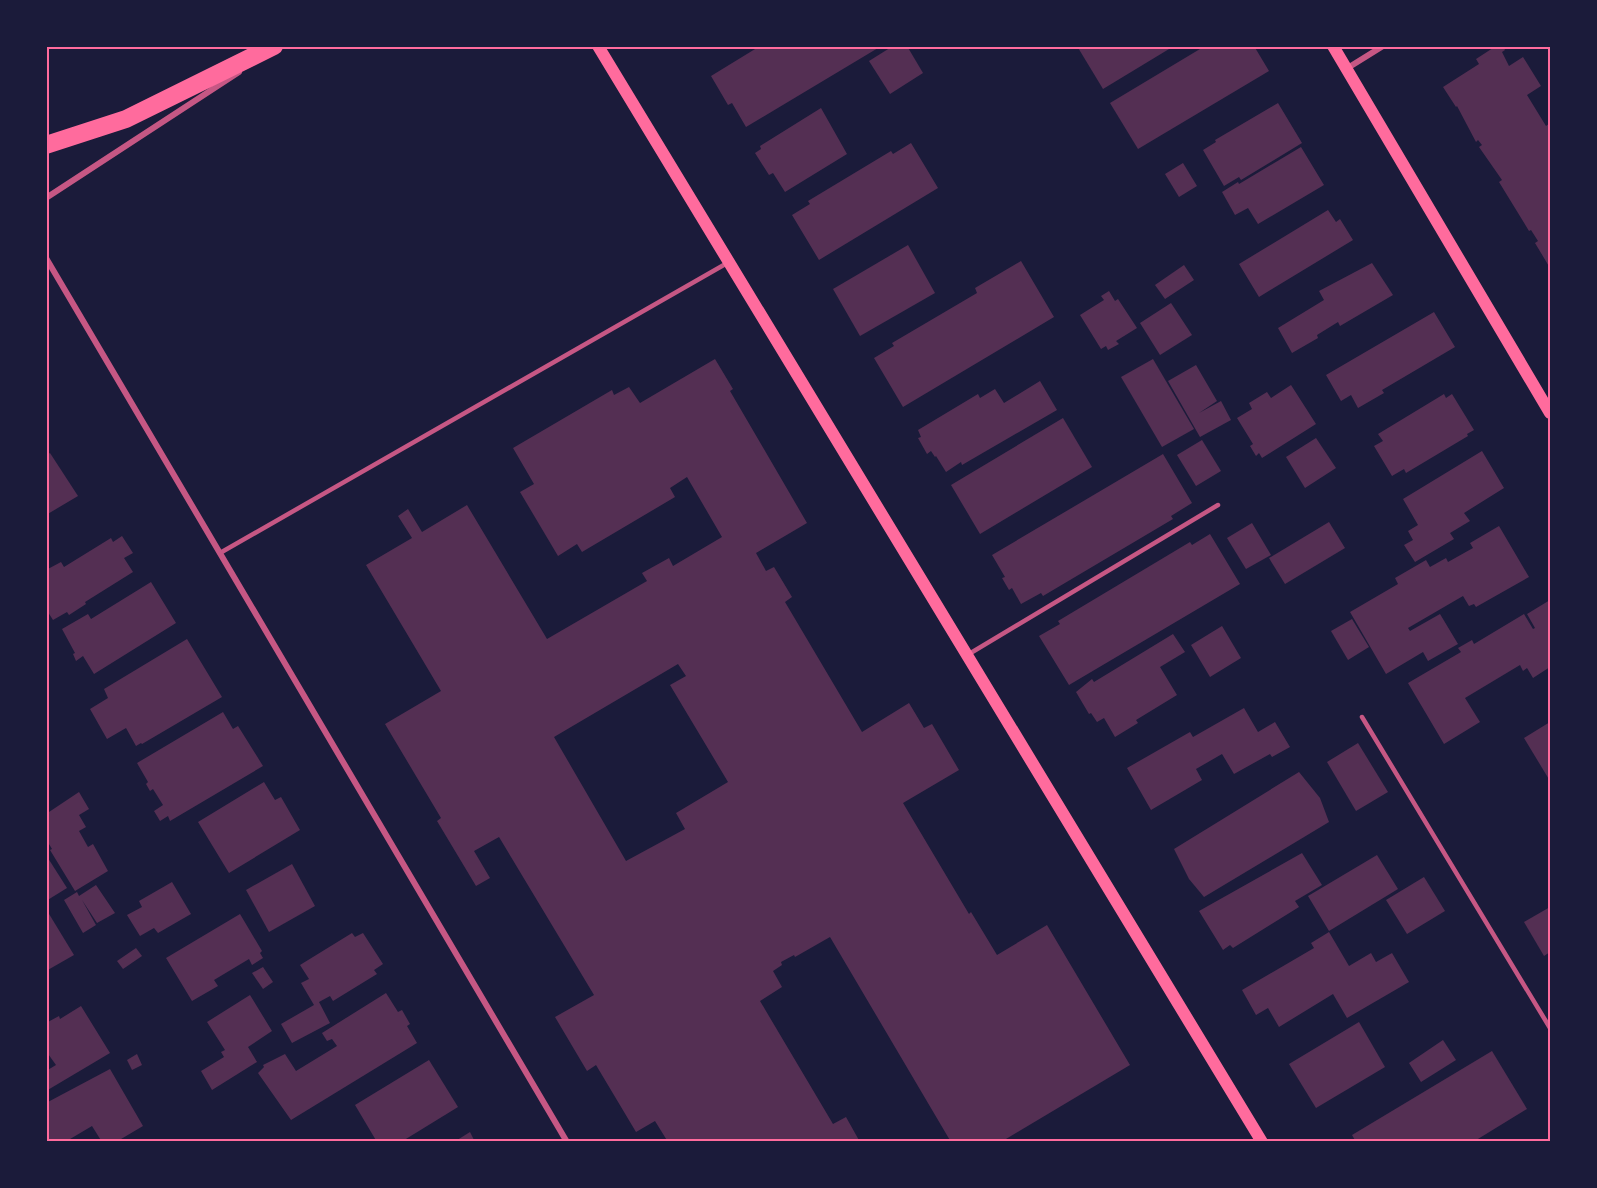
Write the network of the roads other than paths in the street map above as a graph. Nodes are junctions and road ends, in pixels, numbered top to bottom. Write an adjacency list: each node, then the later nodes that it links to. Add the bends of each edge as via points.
1 (274, 46): 7 (highway, via 126,119)
2 (279, 46): 8 (street)
3 (598, 46): 10 (main road)
4 (1333, 46): 6 (main road)
5 (1383, 46): 6 (street)
6 (1346, 69): 11 (main road)
7 (46, 146)
8 (46, 198)
9 (46, 258): 13 (street)
10 (729, 262): 13 (lane); 14 (main road)
11 (1551, 413)
12 (1218, 505): 14 (lane)
13 (220, 553): 17 (street)
14 (967, 655): 18 (main road)
15 (1362, 717): 16 (lane)
16 (1551, 1028)
17 (567, 1142)
18 (1262, 1142)

